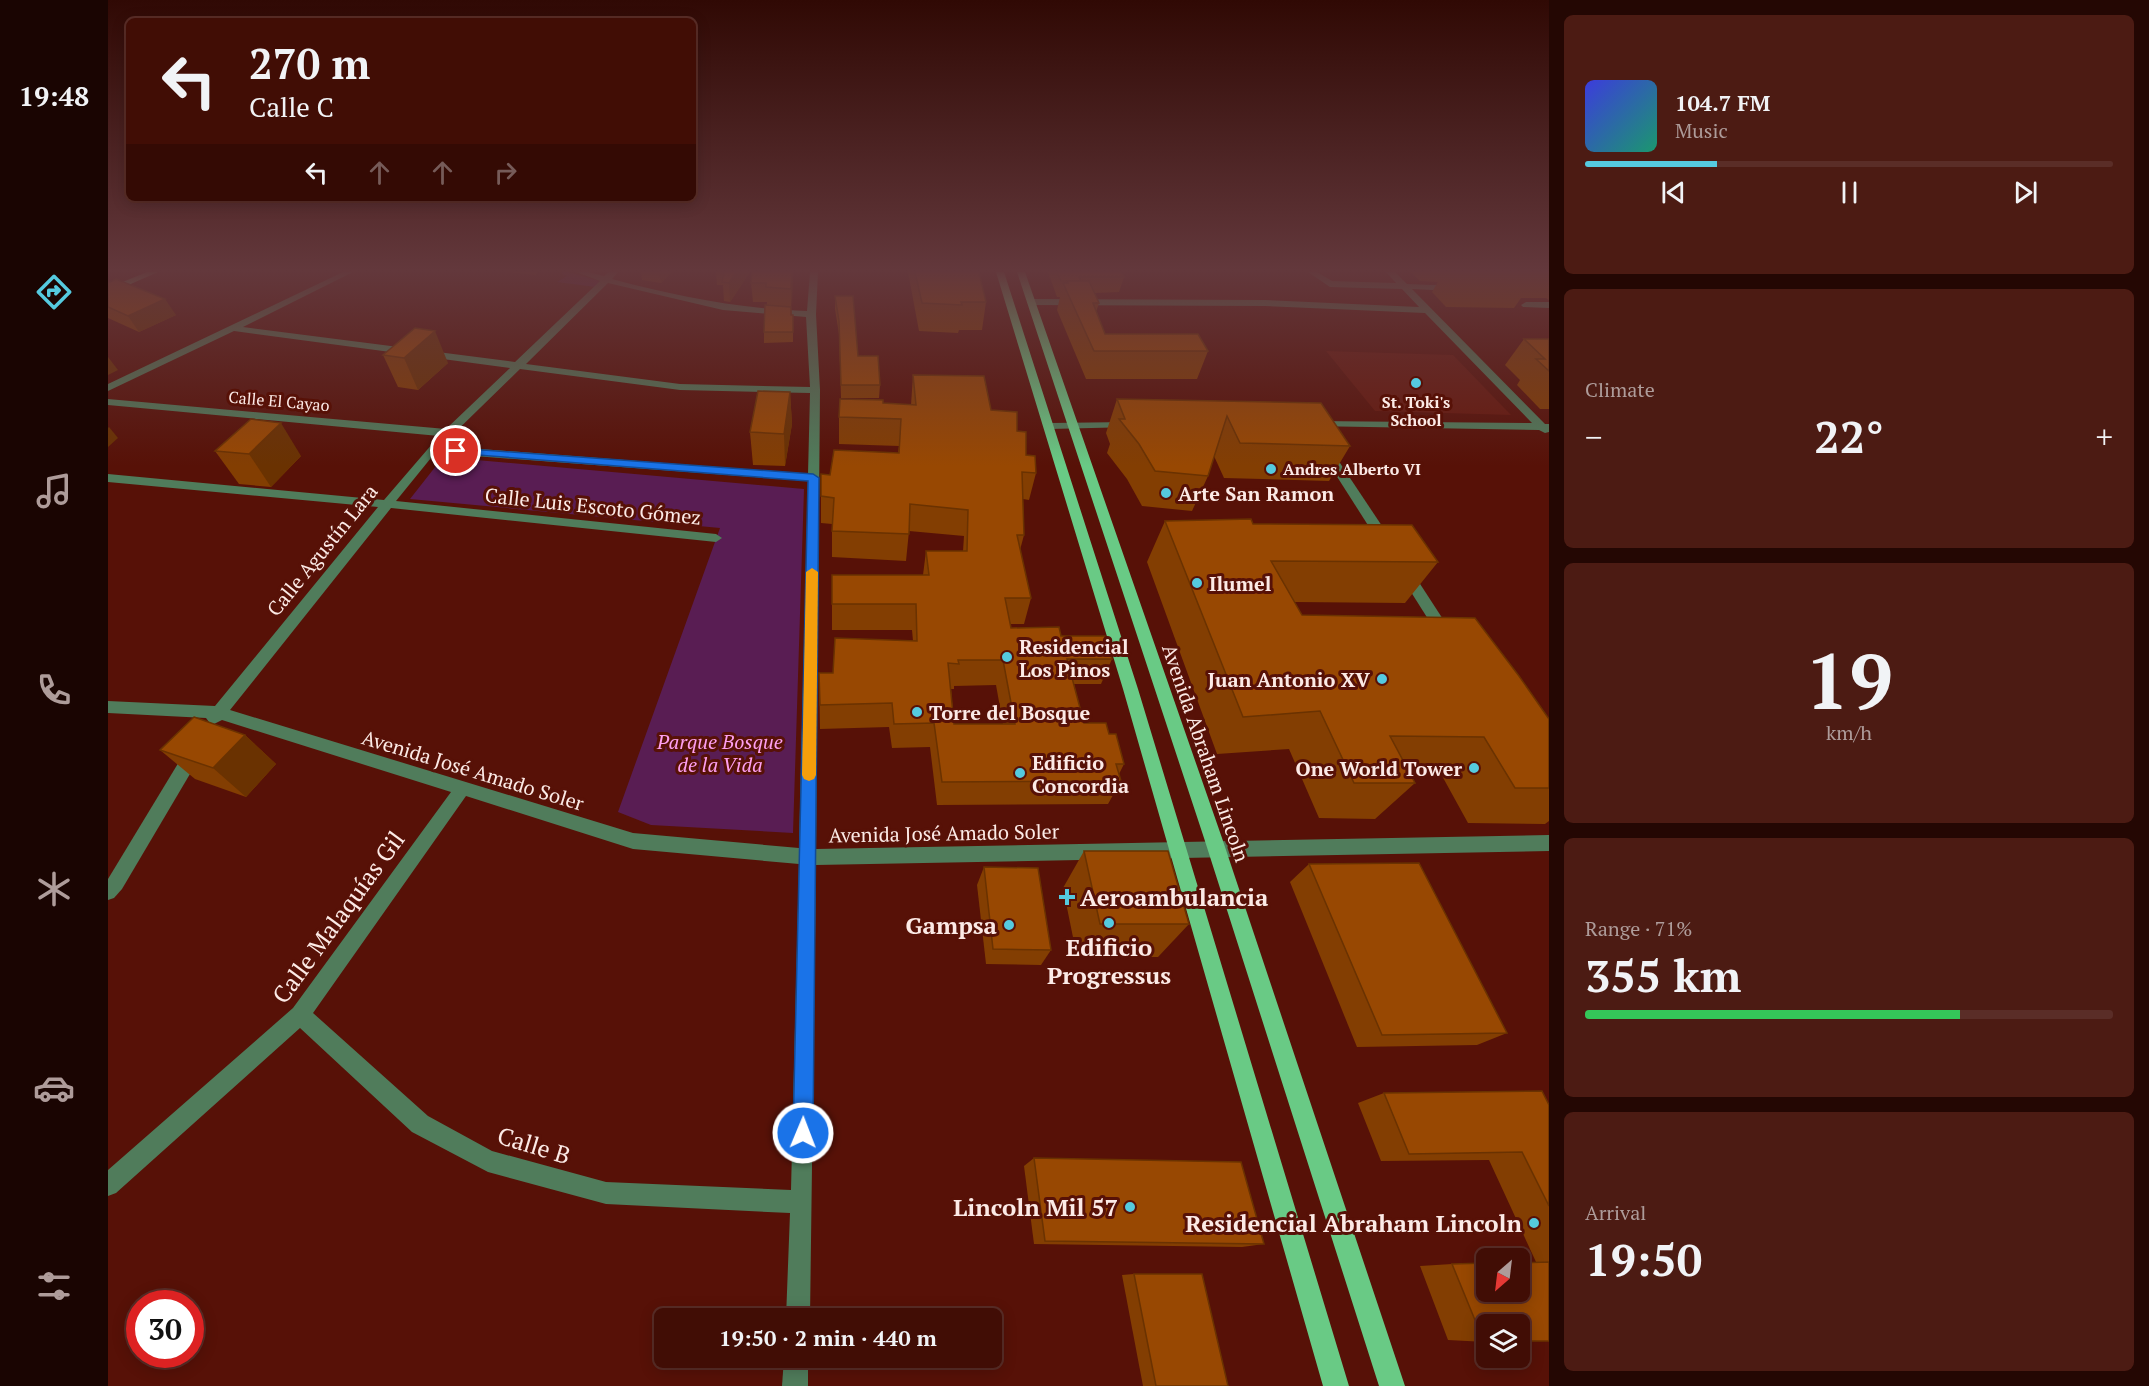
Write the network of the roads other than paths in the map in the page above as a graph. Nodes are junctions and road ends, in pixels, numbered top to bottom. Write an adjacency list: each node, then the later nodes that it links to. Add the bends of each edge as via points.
1 (214, 337): 9 (street)
2 (297, 337): 8 (street)
3 (547, 337): 8 (street, Calle Agustín Lara)
4 (812, 337): 10 (street)
5 (1021, 337): 13 (main road)
6 (1044, 337): 14 (main road, Avenida Abraham Lincoln)
7 (1452, 337): 15 (street)
8 (517, 366): 10 (street, via 680,387); 16 (street, Calle Agustín Lara)
9 (108, 388)
10 (814, 390): 19 (street)
11 (108, 402): 16 (street, Calle El Cayao)
12 (1144, 425): 14 (street)
13 (1050, 426): 14 (street); 27 (main road)
14 (1074, 426): 28 (main road, Avenida Abraham Lincoln)
15 (1547, 429): 22 (street, via 1304,424)
16 (448, 433): 17 (street, Calle Agustín Lara)
17 (432, 449): 19 (street); 20 (street, Calle Agustín Lara)
18 (108, 478): 20 (street, Calle Luis Escoto Gómez)
19 (813, 478): 29 (street)
20 (387, 504): 21 (street, Calle Luis Escoto Gómez); 24 (street, Calle Agustín Lara)
21 (716, 538)
22 (1451, 642)
23 (108, 707): 24 (street, Avenida José Amado Soler)
24 (217, 712): 25 (street, Avenida José Amado Soler); 30 (street, Calle Agustín Lara)
25 (463, 788): 29 (street, Avenida José Amado Soler, via 633,841); 31 (street, Calle Malaquías Gil)
26 (1549, 843): 28 (street, Avenida José Amado Soler)
27 (1178, 848): 28 (street, Avenida José Amado Soler); 29 (street, Avenida José Amado Soler); 37 (main road)
28 (1216, 849): 38 (main road, Avenida Abraham Lincoln)
29 (808, 857): 33 (street)
30 (108, 892)
31 (300, 1015): 32 (street, Calle Malaquías Gil); 33 (street, Calle B, via 420,1124 488,1161 606,1193)
32 (108, 1185)
33 (802, 1202): 34 (street)
34 (798, 1308)
35 (796, 1368): 36 (street)
36 (795, 1386)
37 (1336, 1386)
38 (1392, 1386)

